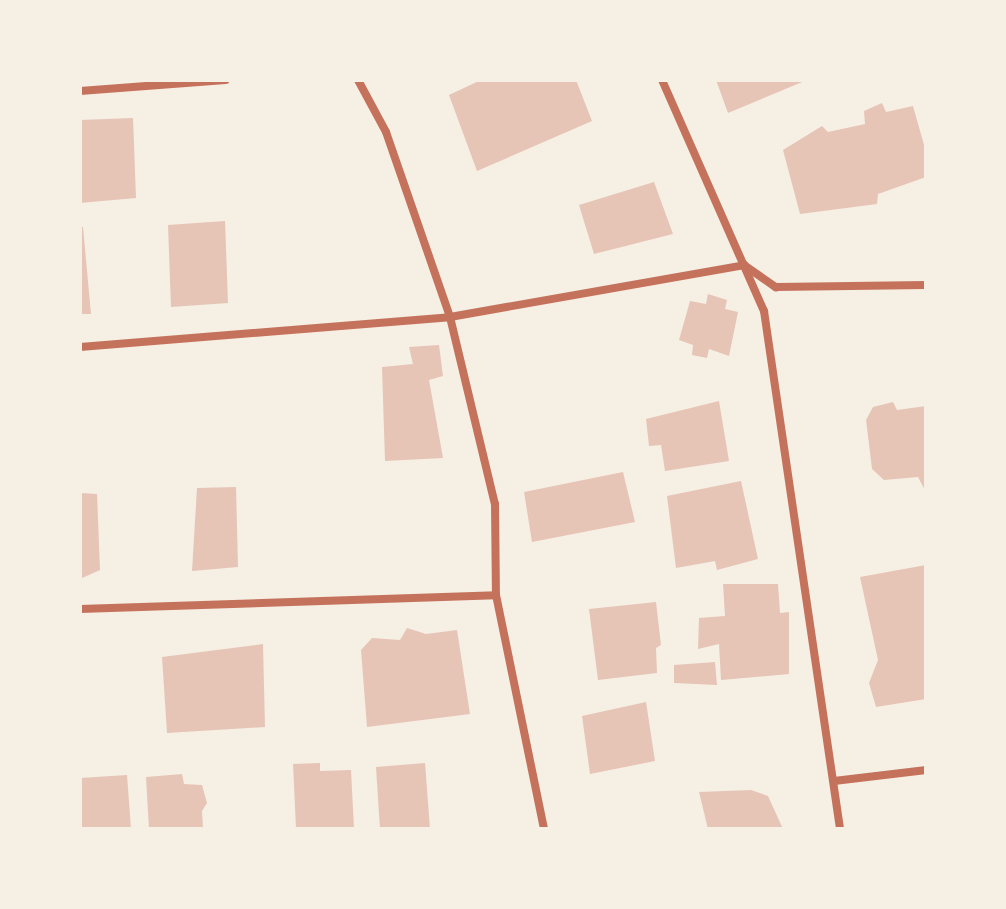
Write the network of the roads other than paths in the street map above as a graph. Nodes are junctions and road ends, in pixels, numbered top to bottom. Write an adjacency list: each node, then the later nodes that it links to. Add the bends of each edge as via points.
1 (226, 80): 4 (street)
2 (358, 80): 7 (street, via 386,132)
3 (662, 80): 5 (street)
4 (80, 91)
5 (744, 265): 6 (street, via 776,287); 7 (street); 12 (street, via 764,311)
6 (926, 285)
7 (450, 317): 8 (street); 9 (street, via 495,504)
8 (80, 347)
9 (496, 595): 10 (street); 13 (street)
10 (80, 609)
11 (926, 770): 12 (street)
12 (834, 781): 14 (street)
13 (544, 829)
14 (840, 829)

